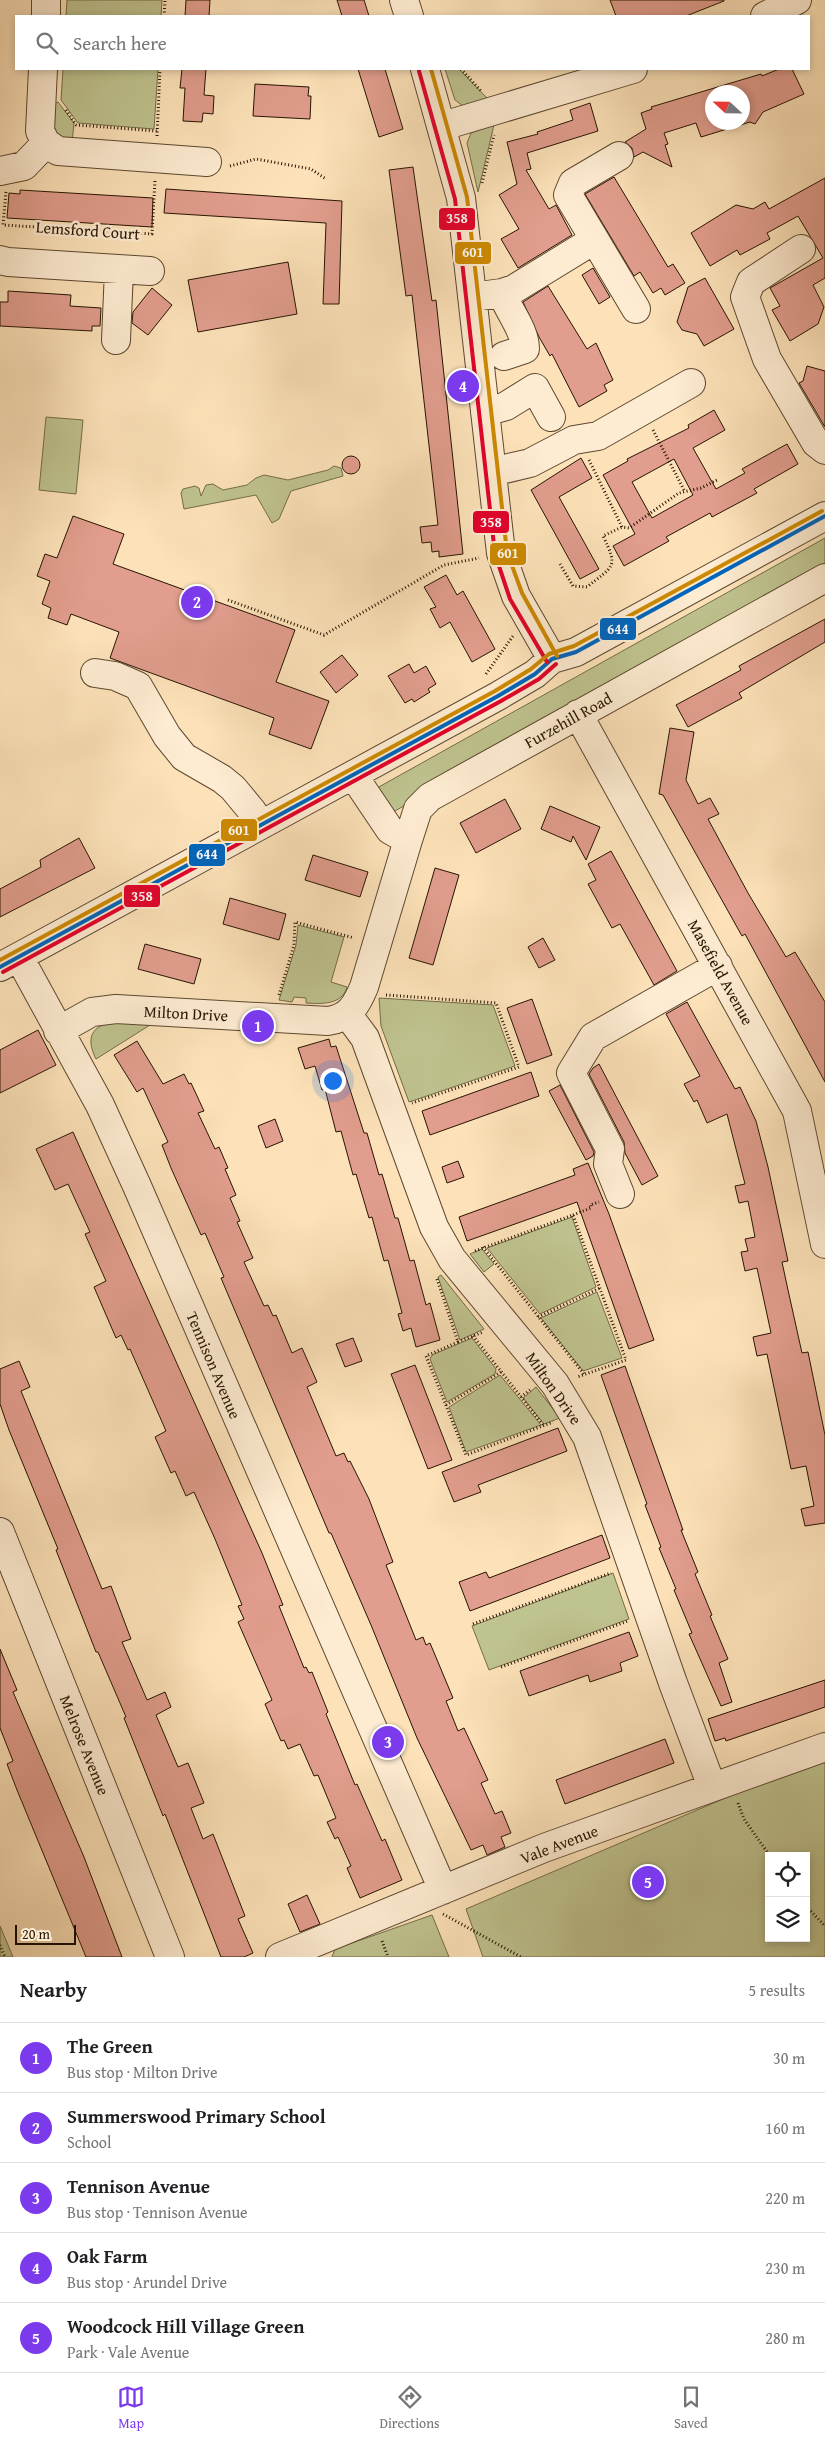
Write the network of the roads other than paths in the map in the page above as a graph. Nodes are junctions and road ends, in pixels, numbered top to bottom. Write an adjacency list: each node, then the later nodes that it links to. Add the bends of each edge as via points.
1 (46, 0): 4 (street)
2 (404, 0): 5 (street)
3 (797, 0): 6 (street)
4 (46, 15)
5 (409, 15)
6 (767, 15)
7 (43, 70): 11 (street, via 40,131)
8 (425, 70): 10 (street)
9 (630, 70): 10 (street)
10 (443, 126): 21 (street, via 461,198)
11 (46, 143): 13 (street, via 58,151); 14 (street, via 24,166)
12 (619, 156): 15 (street, via 573,183 568,195)
13 (207, 162)
14 (4, 171)
15 (594, 240): 20 (street, via 514,289); 22 (street)
16 (801, 249): 28 (street, via 751,282 745,297 767,359 816,443)
17 (0, 260): 18 (street)
18 (119, 270): 19 (street); 23 (street)
19 (150, 271)
20 (502, 293): 21 (street); 24 (street, via 525,338 525,349)
21 (472, 297): 26 (street)
22 (636, 309)
23 (116, 340)
24 (504, 356)
25 (691, 383): 29 (street, via 598,436 579,439 530,463)
26 (485, 412): 27 (street, via 506,406 535,388); 29 (street)
27 (551, 417)
28 (825, 450)
29 (492, 472): 32 (street, via 501,553 507,574)
30 (825, 516): 32 (street, via 576,652)
31 (825, 578): 34 (street, Furzehill Road)
32 (552, 659): 35 (street, via 535,674 498,696)
33 (95, 673): 36 (street, via 115,676 138,686 167,736 184,757 233,788)
34 (578, 714): 37 (street, Furzehill Road, via 430,797 418,809); 39 (street, Masefield Avenue)
35 (353, 775): 36 (street); 37 (street, via 390,830)
36 (260, 825): 38 (street)
37 (408, 840): 40 (street, via 364,987)
38 (9, 962): 41 (street, Tennison Avenue)
39 (718, 966): 42 (street, via 593,1037 570,1073 610,1149 608,1164); 43 (street, Masefield Avenue, via 797,1111)
40 (348, 1015): 41 (street, Milton Drive, via 328,1021 116,1009 92,1012); 46 (street, Milton Drive, via 365,1038 434,1227 444,1268 555,1384 587,1437 650,1614)
41 (58, 1031): 47 (street, Tennison Avenue, via 100,1105 133,1177)
42 (620, 1194)
43 (825, 1244)
44 (0, 1532): 49 (street, Melrose Avenue)
45 (825, 1747): 46 (street, Vale Avenue)
46 (721, 1784): 47 (street, Vale Avenue, via 544,1848)
47 (438, 1892): 48 (street, Vale Avenue)
48 (292, 1955)
49 (170, 1957)

